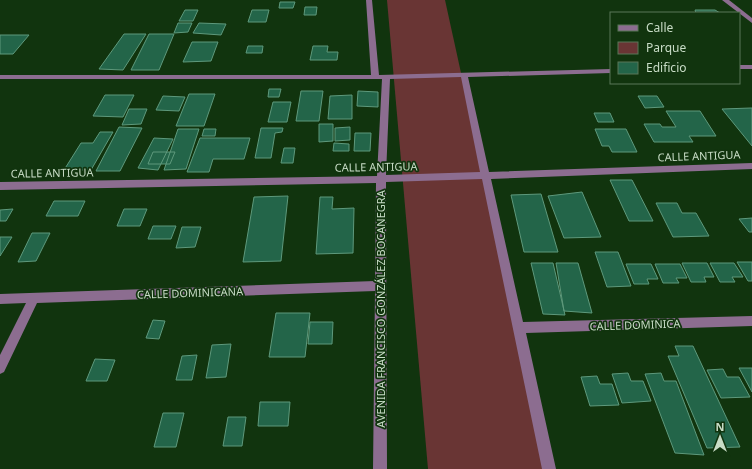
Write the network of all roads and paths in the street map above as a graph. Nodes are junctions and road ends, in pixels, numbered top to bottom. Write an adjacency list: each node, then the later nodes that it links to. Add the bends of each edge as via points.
1 (369, 0): 9 (street, AVENIDA FRANCISCO GONZÁLEZ BOCANEGRA)
2 (725, 0): 3 (street)
3 (752, 21)
4 (740, 67): 5 (street)
5 (752, 67)
6 (610, 71): 7 (street)
7 (464, 75): 9 (street); 11 (street)
8 (0, 77): 9 (street)
9 (380, 77): 12 (street, AVENIDA FRANCISCO GONZÁLEZ BOCANEGRA)
10 (752, 166): 11 (street, CALLE ANTIGUA)
11 (485, 176): 12 (street, CALLE ANTIGUA); 18 (street)
12 (381, 179): 13 (street, CALLE ANTIGUA); 14 (street, AVENIDA FRANCISCO GONZÁLEZ BOCANEGRA)
13 (0, 186)
14 (381, 286): 15 (street, CALLE DOMINICANA); 20 (street, AVENIDA FRANCISCO GONZÁLEZ BOCANEGRA)
15 (34, 298): 16 (street, CALLE DOMINICANA); 19 (street)
16 (0, 299)
17 (752, 321): 18 (street, CALLE DOMINICA)
18 (519, 328): 21 (street)
19 (0, 368)
20 (380, 469)
21 (549, 469)

